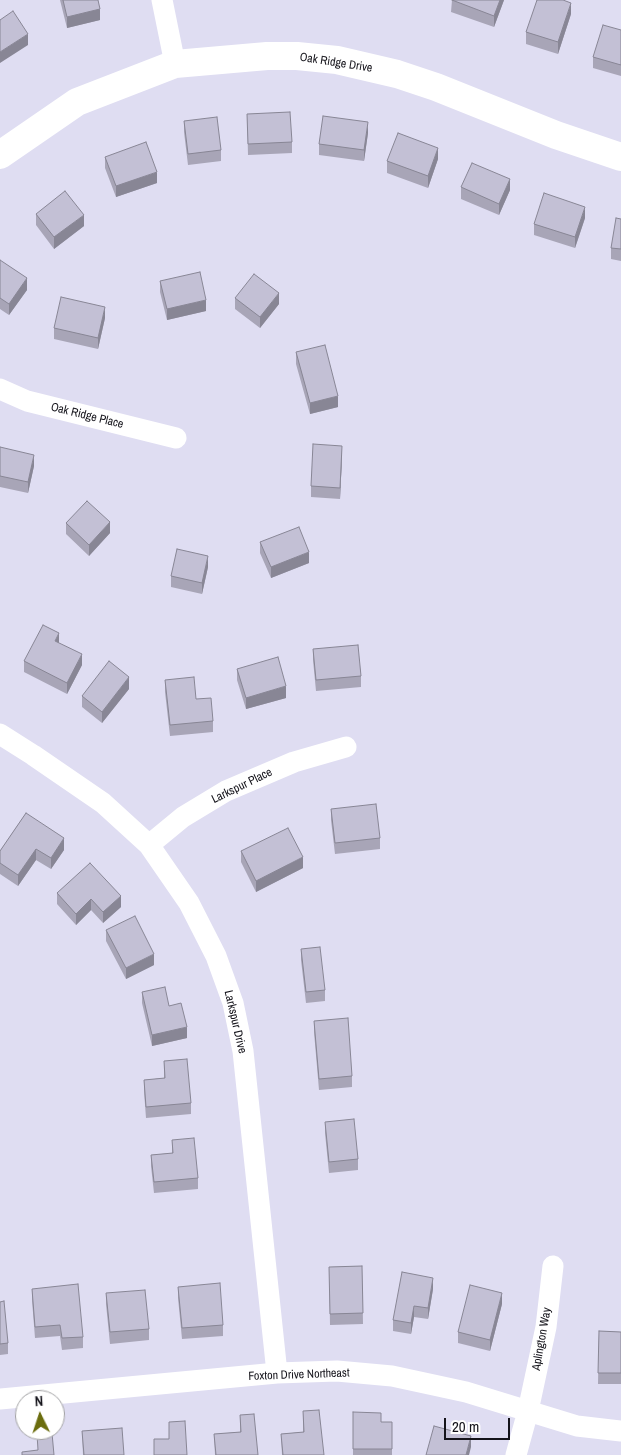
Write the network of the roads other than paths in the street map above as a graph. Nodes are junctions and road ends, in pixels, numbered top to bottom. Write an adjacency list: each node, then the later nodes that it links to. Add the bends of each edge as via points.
1 (162, 0): 2 (street)
2 (175, 64): 3 (street, Oak Ridge Drive, via 77,102); 4 (street, Oak Ridge Drive, via 267,56 337,60 436,87)
3 (0, 155)
4 (621, 157)
5 (0, 389): 6 (street, Oak Ridge Place, via 28,401)
6 (176, 438)
7 (0, 734): 9 (street, Larkspur Drive, via 103,803)
8 (346, 747): 9 (street, Larkspur Place, via 294,762 226,791 183,817)
9 (149, 845): 11 (street, Larkspur Drive, via 189,903 216,956 233,1003 243,1051)
10 (553, 1266): 13 (street, Aplington Way, via 546,1328)
11 (278, 1373): 12 (street, Foxton Drive Northeast); 13 (street, Foxton Drive Northeast, via 337,1372 392,1376 466,1392)
12 (0, 1398)
13 (528, 1411): 14 (street, Foxton Drive Northeast, via 576,1426); 15 (street, Aplington Way)
14 (621, 1431)
15 (516, 1455)

